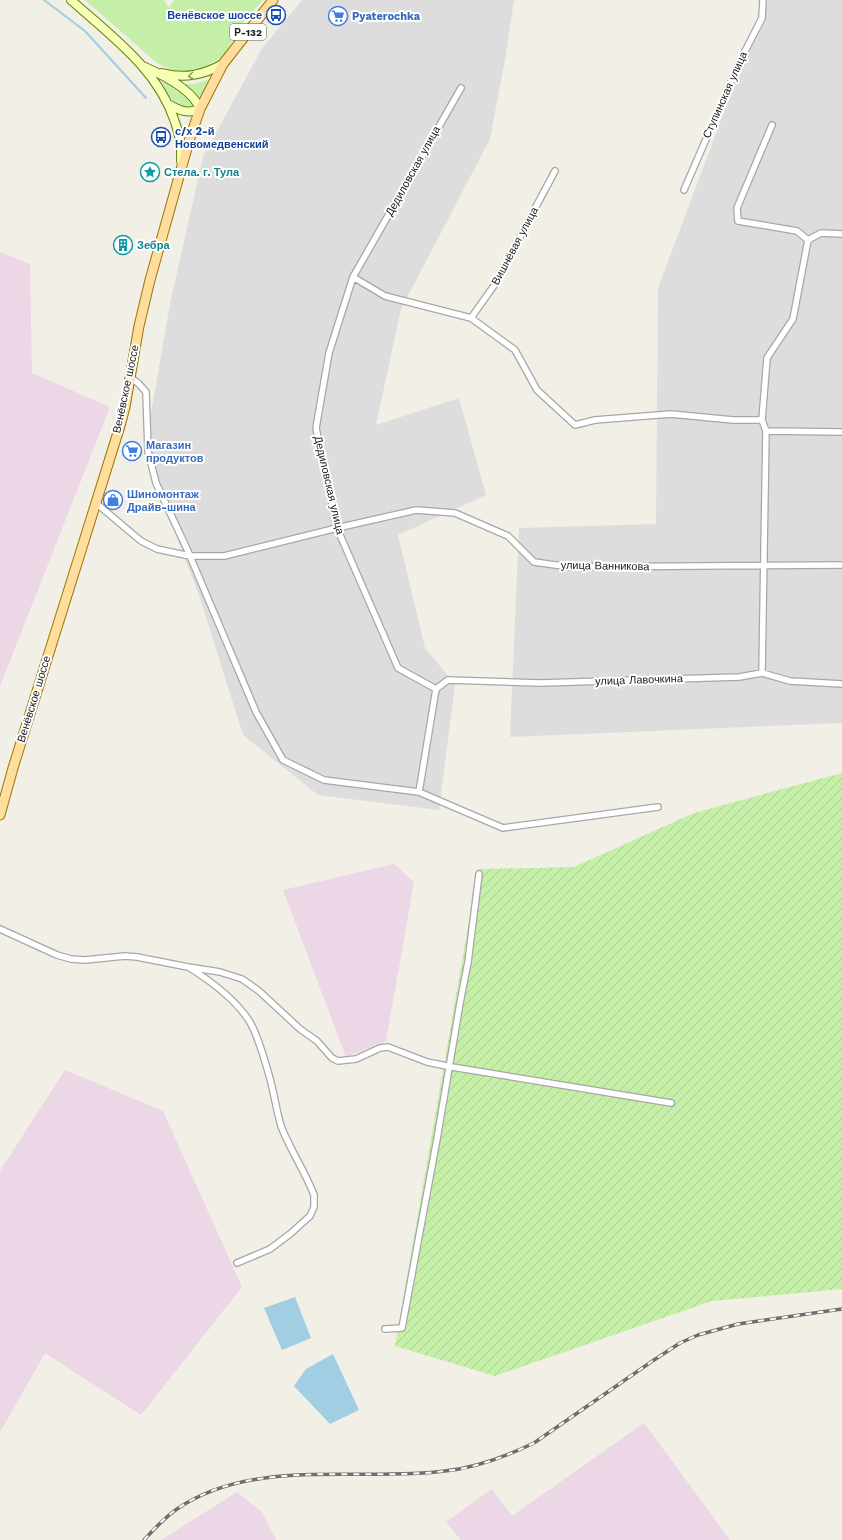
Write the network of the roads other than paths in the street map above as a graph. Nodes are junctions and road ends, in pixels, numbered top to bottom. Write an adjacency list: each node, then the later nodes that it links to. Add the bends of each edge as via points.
1 (71, 0): 5 (main road)
2 (273, 0): 4 (main road, Венёвское шоссе / Р-132)
3 (763, 0): 13 (street, Ступинская улица, via 762,18 740,61)
4 (223, 64): 6 (main road, one-way to 6, via 195,76 175,76); 9 (main road, Венёвское шоссе / Р-132)
5 (143, 65): 6 (main road); 8 (main road)
6 (157, 72): 9 (main road, via 192,96)
7 (460, 88): 16 (street, Дедиловская улица)
8 (170, 106): 9 (main road, via 190,112); 12 (main road, via 181,143)
9 (200, 109): 12 (main road, Венёвское шоссе / Р-132)
10 (772, 125): 15 (street, via 737,208 738,221 797,230)
11 (555, 171): 17 (street, Вишнёвая улица, via 493,287)
12 (180, 175): 18 (main road, Венёвское шоссе / Р-132, via 148,288)
13 (684, 190)
14 (842, 234): 15 (street, via 821,233)
15 (808, 240): 19 (street, via 793,319 767,358)
16 (353, 277): 17 (street, via 385,296); 23 (street, Дедиловская улица, via 329,354 316,428)
17 (471, 318): 19 (street, via 515,350 537,390 575,425 595,420 671,414)
18 (130, 378): 22 (main road, Венёвское шоссе / Р-132, via 120,426); 24 (street, via 140,384 146,392 148,451 156,483)
19 (762, 420): 20 (street)
20 (766, 431): 21 (street); 26 (street)
21 (842, 432)
22 (96, 503): 24 (street, улица Ванникова, via 141,541 157,549); 32 (main road, Венёвское шоссе / Р-132)
23 (337, 528): 24 (street, улица Ванникова, via 224,556); 26 (street, улица Ванникова, via 416,510 455,514 508,536 534,562 570,567); 29 (street, Дедиловская улица, via 398,668)
24 (190, 556): 30 (street, via 256,712 283,760 324,780)
25 (842, 565): 26 (street, улица Ванникова)
26 (763, 566): 27 (street)
27 (762, 673): 28 (street, улица Лавочкина, via 790,681); 29 (street, улица Лавочкина, via 540,683 448,680)
28 (842, 684)
29 (436, 688): 30 (street)
30 (419, 792): 31 (street, via 503,828)
31 (658, 807)
32 (0, 815)
33 (480, 874): 36 (street, via 468,962)
34 (0, 929): 35 (street, via 71,959 125,956)
35 (188, 967): 36 (street, via 220,972 242,979 338,1061 356,1059 388,1046 427,1062); 38 (street, via 203,976 228,998 251,1024 269,1076 282,1127 314,1195 314,1207 310,1216 290,1234 270,1249)
36 (449, 1066): 37 (street); 39 (street, via 402,1328)
37 (672, 1102)
38 (237, 1263)
39 (385, 1329)

